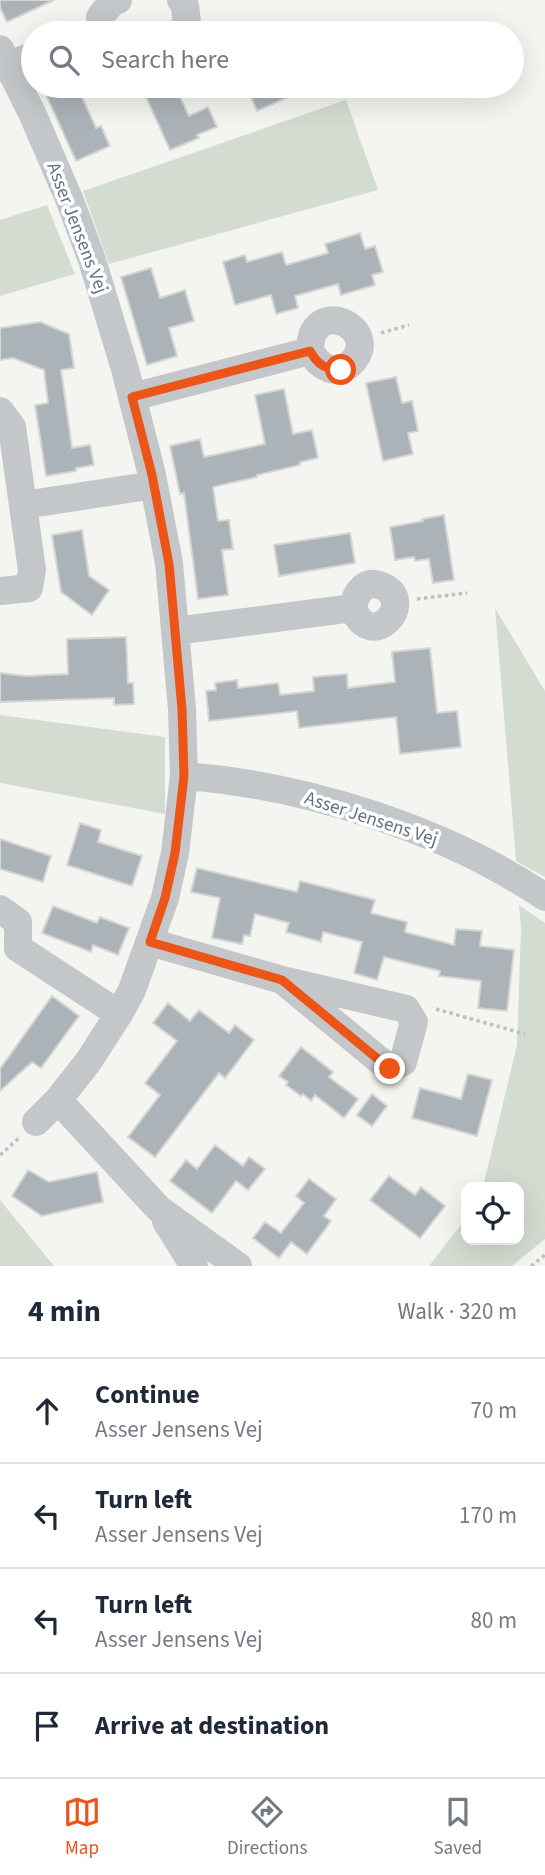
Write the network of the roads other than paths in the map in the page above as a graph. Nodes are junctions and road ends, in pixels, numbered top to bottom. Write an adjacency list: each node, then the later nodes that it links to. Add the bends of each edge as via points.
1 (118, 0): 3 (street)
2 (181, 0): 4 (street)
3 (100, 21)
4 (187, 21)
5 (11, 59): 6 (street, Asser Jensens Vej)
6 (21, 83)
7 (27, 98): 9 (street, Asser Jensens Vej, via 92,260)
8 (310, 351): 9 (street)
9 (132, 397): 11 (street, Asser Jensens Vej)
10 (0, 411): 12 (street, via 12,427)
11 (154, 485): 12 (street); 15 (street, Asser Jensens Vej, via 169,564)
12 (24, 505): 13 (street, via 32,570 29,588)
13 (0, 591)
14 (395, 603): 15 (street, via 385,587 367,585 354,598 353,608)
15 (175, 631): 16 (street, Asser Jensens Vej)
16 (184, 776): 17 (street, Asser Jensens Vej, via 281,790 392,822 488,864); 19 (street, Asser Jensens Vej, via 175,853)
17 (545, 897)
18 (0, 909): 20 (street, via 18,922)
19 (150, 942): 21 (street); 22 (street, Asser Jensens Vej)
20 (9, 954): 22 (street)
21 (282, 980): 21 (street, via 406,1009 414,1022 403,1062 390,1069)
22 (119, 1014): 23 (street, Asser Jensens Vej)
23 (58, 1100): 24 (street, Asser Jensens Vej); 25 (street)
24 (36, 1122)
25 (159, 1209): 26 (street); 27 (street)
26 (194, 1266)
27 (239, 1266)

